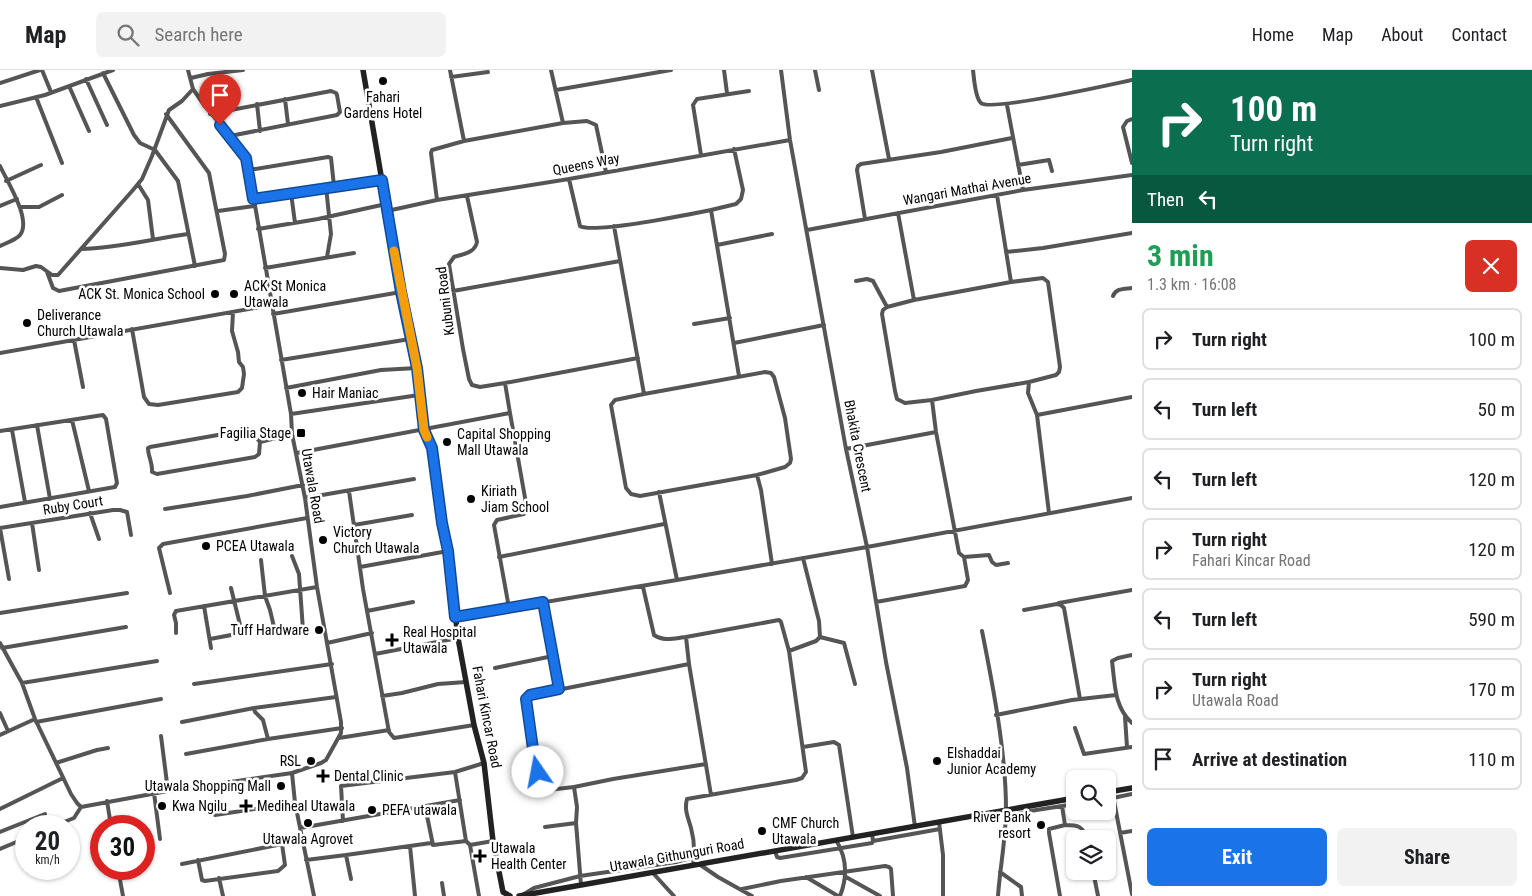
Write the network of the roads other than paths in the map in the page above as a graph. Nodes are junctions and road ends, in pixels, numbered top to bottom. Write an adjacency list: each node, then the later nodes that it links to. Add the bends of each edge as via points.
1 (41, 70): 20 (street); 26 (street)
2 (113, 70): 15 (street)
3 (188, 70): 17 (street, Utawala Road)
4 (243, 70): 17 (street)
5 (363, 70): 59 (street, Fahari Kincar Road)
6 (450, 70): 16 (street)
7 (551, 70): 23 (street)
8 (671, 70): 23 (street)
9 (724, 70): 27 (street)
10 (781, 70): 43 (street, Bhakita Crescent)
11 (815, 70): 24 (street)
12 (872, 70): 48 (street)
13 (973, 70): 31 (street, via 981,104)
14 (488, 72): 16 (street)
15 (103, 73): 18 (street); 46 (street, via 131,131 140,143)
16 (451, 77): 44 (street)
17 (191, 78): 22 (street, Utawala Road)
18 (86, 79): 21 (street); 37 (street)
19 (1132, 80): 31 (street)
20 (0, 83)
21 (69, 86): 26 (street); 40 (street)
22 (193, 89): 33 (street); 34 (street, Utawala Road)
23 (556, 90): 36 (street)
24 (818, 90)
25 (749, 91): 27 (street)
26 (51, 92): 28 (street)
27 (727, 93): 47 (street, via 694,101)
28 (36, 97): 32 (street); 49 (street)
29 (285, 99): 30 (street); 38 (street); 38 (street, via 333,91 337,95 340,112)
30 (257, 104): 34 (street); 39 (street)
31 (1007, 105): 42 (street)
32 (0, 106)
33 (166, 114): 46 (street); 76 (street, via 207,169)
34 (210, 114): 41 (street, Utawala Road)
35 (1132, 118): 50 (street, via 1123,127)
36 (563, 123): 44 (street); 56 (street, via 587,120 596,125)
37 (107, 124)
38 (288, 124): 39 (street)
39 (260, 130): 41 (street)
40 (89, 131)
41 (230, 136): 54 (street, Utawala Road, via 246,158)
42 (1012, 138): 48 (street); 52 (street)
43 (790, 140): 45 (street, Queens Way); 85 (street, Bhakita Crescent)
44 (464, 141): 71 (street, via 432,150)
45 (734, 149): 47 (street, Queens Way); 77 (street, via 741,199 736,204)
46 (154, 150): 61 (street); 87 (street, via 178,181)
47 (701, 155): 56 (street, Queens Way)
48 (889, 159): 81 (street, via 858,166)
49 (62, 163)
50 (1132, 163)
51 (41, 165): 60 (street)
52 (1018, 165): 55 (street, via 1049,160); 64 (street)
53 (0, 167): 60 (street)
54 (249, 170): 62 (street, via 330,157); 70 (street, Utawala Road)
55 (1052, 171)
56 (606, 172): 58 (street, Queens Way)
57 (1132, 175): 64 (street, Wangari Mathai Avenue)
58 (569, 179): 68 (street, Queens Way); 83 (street, via 580,226 585,229)
59 (382, 180): 62 (street); 72 (street, Fahari Kincar Road)
60 (6, 181): 69 (street)
61 (138, 184): 89 (street, via 148,200); 92 (street)
62 (334, 186): 63 (street)
63 (326, 187): 65 (street); 80 (street)
64 (1023, 190): 67 (street, Wangari Mathai Avenue)
65 (291, 193): 70 (street); 82 (street)
66 (62, 195): 75 (street, via 39,207)
67 (997, 195): 79 (street, Wangari Mathai Avenue); 93 (street)
68 (468, 196): 71 (street, Queens Way); 104 (street, Kubuni Road, via 477,242 472,250 450,260)
69 (17, 199): 73 (street); 75 (street)
70 (253, 199): 74 (street, Utawala Road)
71 (437, 200): 78 (street, Queens Way)
72 (386, 204): 78 (street, Fahari Kincar Road); 80 (street)
73 (0, 206)
74 (254, 206): 76 (street); 84 (street, Utawala Road)
75 (20, 207): 91 (street, via 22,233)
76 (218, 210): 97 (street, via 226,257 222,261)
77 (711, 210): 83 (street); 90 (street)
78 (387, 211): 105 (street, Fahari Kincar Road)
79 (898, 213): 81 (street, Wangari Mathai Avenue); 107 (street)
80 (329, 216): 82 (street); 95 (street, via 331,234)
81 (865, 219): 85 (street, Wangari Mathai Avenue)
82 (295, 223): 84 (street)
83 (614, 226): 96 (street)
84 (258, 229): 99 (street, Utawala Road)
85 (807, 230): 114 (street, Bhakita Crescent)
86 (1132, 233): 93 (street)
87 (188, 234): 89 (street); 97 (street)
88 (772, 234): 90 (street)
89 (153, 239): 92 (street)
90 (717, 245): 112 (street)
91 (0, 246)
92 (81, 250): 100 (street, via 58,275)
93 (1006, 252): 102 (street)
94 (354, 253): 95 (street)
95 (326, 257): 99 (street)
96 (620, 261): 104 (street); 120 (street)
97 (194, 266): 100 (street, via 59,291 53,288)
98 (0, 268): 100 (street, via 23,270 36,266)
99 (265, 268): 108 (street, Utawala Road)
100 (47, 272)
101 (856, 281): 109 (street, via 873,281)
102 (1011, 282): 107 (street); 124 (street, via 1043,278 1048,282 1060,367 1056,375)
103 (1132, 288): 106 (street, via 1118,289)
104 (453, 291): 125 (street, Kubuni Road, via 472,385)
105 (401, 292): 111 (street); 116 (street, Fahari Kincar Road)
106 (1113, 296)
107 (914, 300): 109 (street)
108 (272, 305): 110 (street); 111 (street, Utawala Road)
109 (887, 307): 131 (street, via 882,314 898,399 905,403)
110 (233, 312): 115 (street); 115 (street, via 232,331 244,374 242,388 238,392 149,404 144,397)
111 (273, 314): 121 (street, Utawala Road)
112 (730, 318): 113 (street); 118 (street)
113 (694, 324)
114 (824, 325): 118 (street); 143 (street, Bhakita Crescent)
115 (132, 329): 117 (street)
116 (410, 339): 121 (street); 122 (street, Fahari Kincar Road)
117 (74, 340): 119 (street); 126 (street)
118 (734, 343): 123 (street)
119 (0, 353)
120 (638, 358): 125 (street); 129 (street)
121 (281, 360): 127 (street, Utawala Road)
122 (417, 368): 127 (street, via 381,370); 128 (street, Fahari Kincar Road)
123 (739, 376): 129 (street); 145 (street, via 771,373 785,418 790,464)
124 (1029, 382): 131 (street); 134 (street, via 1028,393)
125 (505, 383): 132 (street)
126 (83, 387)
127 (286, 388): 133 (street, Utawala Road)
128 (419, 394): 133 (street); 138 (street, Fahari Kincar Road)
129 (644, 394): 150 (street, via 615,400 611,405 626,488 635,496)
130 (1132, 397): 134 (street)
131 (932, 400): 140 (street)
132 (510, 413): 138 (street); 171 (street, via 527,512 495,522)
133 (291, 414): 141 (street, Utawala Road)
134 (1037, 415): 158 (street)
135 (72, 420): 136 (street); 148 (street); 148 (street, via 100,415 106,419 117,485)
136 (37, 425): 137 (street); 153 (street)
137 (12, 430): 139 (street); 154 (street)
138 (424, 430): 144 (street); 169 (street, Fahari Kincar Road, via 432,448)
139 (0, 431)
140 (936, 432): 143 (street); 165 (street)
141 (292, 434): 142 (street); 144 (street, Utawala Road)
142 (260, 442): 142 (street, via 246,430 150,447 148,456 152,472 158,474 255,457 259,454)
143 (846, 449): 168 (street, Bhakita Crescent)
144 (297, 454): 147 (street, Utawala Road)
145 (757, 475): 150 (street); 176 (street)
146 (414, 480): 149 (street)
147 (303, 484): 151 (street, Utawala Road); 156 (street)
148 (89, 490): 153 (street)
149 (349, 491): 151 (street); 163 (street)
150 (659, 492): 162 (street)
151 (305, 498): 160 (street, Utawala Road)
152 (1132, 498): 158 (street)
153 (50, 499): 154 (street)
154 (25, 502): 155 (street)
155 (0, 507)
156 (165, 508)
157 (90, 513): 161 (street, Ruby Court); 166 (street, Ruby Court, via 127,512); 167 (street)
158 (1049, 513): 165 (street)
159 (412, 515): 163 (street)
160 (307, 518): 181 (street, Utawala Road); 187 (street, via 162,544 159,548)
161 (32, 523): 164 (street, Ruby Court); 178 (street)
162 (664, 524): 171 (street); 180 (street)
163 (354, 525): 177 (street)
164 (0, 528): 179 (street)
165 (955, 530): 168 (street); 172 (street, via 959,553)
166 (130, 535)
167 (99, 539)
168 (867, 547): 173 (street); 192 (street, Bhakita Crescent)
169 (448, 551): 177 (street); 199 (street, Fahari Kincar Road)
170 (292, 556): 185 (street, via 299,574)
171 (499, 557): 195 (street)
172 (964, 557): 175 (street, via 986,554 996,564); 192 (street, via 968,580 965,586)
173 (803, 558): 176 (street); 205 (street)
174 (261, 560): 188 (street)
175 (1008, 563)
176 (772, 564): 180 (street)
177 (360, 567): 197 (street)
178 (39, 570)
179 (9, 579)
180 (678, 580): 182 (street)
181 (317, 587): 185 (street); 208 (street, Utawala Road)
182 (643, 587): 191 (street); 204 (street, via 654,636 661,639)
183 (231, 588): 189 (street)
184 (1132, 590): 193 (street)
185 (300, 591): 188 (street); 188 (street, via 302,632 283,634 274,627)
186 (127, 593): 198 (street)
187 (170, 593)
188 (265, 596): 189 (street)
189 (234, 601): 194 (street); 207 (street, via 242,633)
190 (412, 602): 197 (street)
191 (543, 602): 195 (street); 214 (street)
192 (876, 602): 284 (street, Bhakita Crescent)
193 (1049, 604): 196 (street); 228 (street, via 1061,605 1066,613)
194 (204, 606): 202 (street, via 176,611); 207 (street)
195 (509, 608): 199 (street)
196 (1024, 610)
197 (367, 611): 203 (street)
198 (0, 613)
199 (455, 617): 206 (street, Fahari Kincar Road)
200 (126, 627): 209 (street)
201 (982, 631): 231 (street)
202 (176, 633)
203 (372, 633): 208 (street); 212 (street)
204 (686, 637): 211 (street, via 776,619 781,622); 217 (street)
205 (820, 637): 211 (street); 222 (street, via 844,643)
206 (458, 638): 212 (street); 219 (street, Fahari Kincar Road)
207 (210, 639): 210 (street)
208 (327, 643): 216 (street, Utawala Road)
209 (1, 646): 220 (street)
210 (211, 648)
211 (789, 651): 245 (street)
212 (375, 654): 225 (street)
213 (1132, 655): 224 (street, via 1112,661)
214 (553, 656): 218 (street); 223 (street)
215 (157, 661): 220 (street)
216 (332, 664): 221 (street); 226 (street, Utawala Road)
217 (689, 664): 223 (street); 251 (street)
218 (495, 668)
219 (466, 682): 225 (street, via 438,684); 236 (street, Fahari Kincar Road)
220 (22, 683): 233 (street)
221 (194, 684)
222 (854, 684)
223 (559, 689): 255 (street, via 530,695 526,699 534,756 544,790)
224 (1116, 695): 228 (street); 232 (street)
225 (382, 696): 239 (street)
226 (336, 697): 229 (street); 237 (street, Utawala Road)
227 (162, 699): 233 (street)
228 (1080, 699): 231 (street)
229 (254, 708): 234 (street); 243 (street, via 263,720)
230 (0, 713): 240 (street)
231 (996, 715): 272 (street)
232 (1125, 717): 235 (street); 246 (street)
233 (36, 720): 240 (street); 249 (street)
234 (182, 722)
235 (1132, 723)
236 (474, 725): 239 (street, via 394,738); 250 (street, Fahari Kincar Road)
237 (342, 728): 243 (street); 244 (street, Utawala Road)
238 (1075, 728): 246 (street, via 1084,754)
239 (389, 730): 244 (street)
240 (8, 732): 241 (street)
241 (0, 736)
242 (161, 736): 257 (street)
243 (268, 738): 248 (street)
244 (339, 738): 253 (street, Utawala Road, via 326,760)
245 (803, 747): 262 (street, via 806,772 802,778); 290 (street, via 834,742 839,745)
246 (1130, 747)
247 (108, 748): 249 (street)
248 (186, 754)
249 (56, 763): 254 (street)
250 (484, 763): 252 (street); 296 (street, Fahari Kincar Road)
251 (706, 764): 255 (street); 262 (street)
252 (455, 772): 263 (street); 279 (street, via 341,786)
253 (292, 773): 257 (street, Utawala Road); 266 (street)
254 (63, 778): 268 (street, via 76,803); 271 (street)
255 (574, 788): 280 (street)
256 (1132, 788): 259 (street)
257 (168, 791): 258 (street, Utawala Road)
258 (154, 793): 265 (street, Utawala Road); 292 (street)
259 (1116, 793)
260 (1116, 794): 261 (street)
261 (1132, 794)
262 (711, 795): 308 (street, via 687,800 685,805)
263 (460, 800): 269 (street); 295 (street)
264 (1066, 800): 272 (street, Utawala Githunguri Road)
265 (107, 801): 268 (street, Utawala Road); 275 (street)
266 (295, 803): 276 (street); 285 (street)
267 (1066, 805): 270 (street)
268 (81, 806): 274 (street)
269 (426, 806): 279 (street); 299 (street)
270 (1062, 806): 278 (street); 282 (street)
271 (0, 808)
272 (1006, 810): 278 (street); 281 (street, Utawala Githunguri Road)
273 (45, 814): 288 (street)
274 (76, 815)
275 (109, 815)
276 (215, 815)
277 (1116, 816): 289 (street)
278 (1005, 817): 319 (street)
279 (343, 821): 285 (street)
280 (576, 823): 283 (street); 321 (street)
281 (940, 825): 284 (street, Utawala Githunguri Road); 291 (street); 347 (street)
282 (1065, 825): 286 (street, via 1076,825); 350 (street, via 1052,828 1049,833)
283 (545, 827)
284 (915, 827): 291 (street, Utawala Githunguri Road)
285 (300, 828): 293 (street)
286 (1083, 830)
287 (1132, 831): 289 (street)
288 (0, 832)
289 (1120, 833): 312 (street)
290 (853, 837): 291 (street, Utawala Githunguri Road); 294 (street, Utawala Githunguri Road)
291 (873, 837): 303 (street, via 872,843)
292 (160, 839)
293 (302, 840): 298 (street); 310 (street)
294 (836, 840): 301 (street, Utawala Githunguri Road); 303 (street)
295 (466, 841): 299 (street); 300 (street)
296 (494, 841): 300 (street); 340 (street, Fahari Kincar Road, via 500,881 503,892)
297 (15, 843): 304 (street)
298 (282, 844): 309 (street); 324 (street, via 285,863 282,869)
299 (433, 845): 302 (street)
300 (470, 845): 339 (street)
301 (808, 845): 305 (street, Utawala Githunguri Road); 306 (street)
302 (410, 846): 307 (street); 337 (street)
303 (842, 848): 306 (street); 317 (street)
304 (0, 849)
305 (775, 850): 306 (street, via 780,858); 314 (street, Utawala Githunguri Road)
306 (810, 853)
307 (346, 855): 310 (street); 325 (street)
308 (694, 857): 314 (street); 315 (street)
309 (198, 860): 313 (street); 324 (street, via 203,881)
310 (306, 860): 336 (street)
311 (1132, 861): 312 (street)
312 (1125, 862): 333 (street)
313 (182, 864)
314 (696, 864): 315 (street, Utawala Githunguri Road); 332 (street)
315 (677, 865): 316 (street); 318 (street, Utawala Githunguri Road)
316 (635, 867): 320 (street); 321 (street)
317 (846, 871): 322 (street); 323 (street); 346 (street, via 890,867)
318 (652, 872): 320 (street, Utawala Githunguri Road); 342 (street)
319 (1000, 872): 348 (street); 349 (street, via 1021,887)
320 (637, 875): 330 (street, Utawala Githunguri Road)
321 (580, 876): 328 (street); 330 (street)
322 (806, 877): 332 (street); 344 (street)
323 (846, 877): 344 (street); 345 (street)
324 (219, 878): 335 (street)
325 (350, 879)
326 (120, 880): 334 (street)
327 (1095, 880): 351 (street)
328 (554, 882): 331 (street); 341 (street)
329 (442, 883): 338 (street)
330 (581, 885): 331 (street, Utawala Githunguri Road)
331 (555, 889): 341 (street, Utawala Githunguri Road)
332 (742, 890): 343 (street)
333 (1132, 894)
334 (123, 896)
335 (223, 896)
336 (314, 896)
337 (415, 896)
338 (443, 896)
339 (479, 896)
340 (508, 896)
341 (520, 896)
342 (674, 896)
343 (752, 896)
344 (839, 896)
345 (880, 896)
346 (893, 896)
347 (943, 896)
348 (998, 896)
349 (1022, 896)
350 (1060, 896)
351 (1098, 896)

